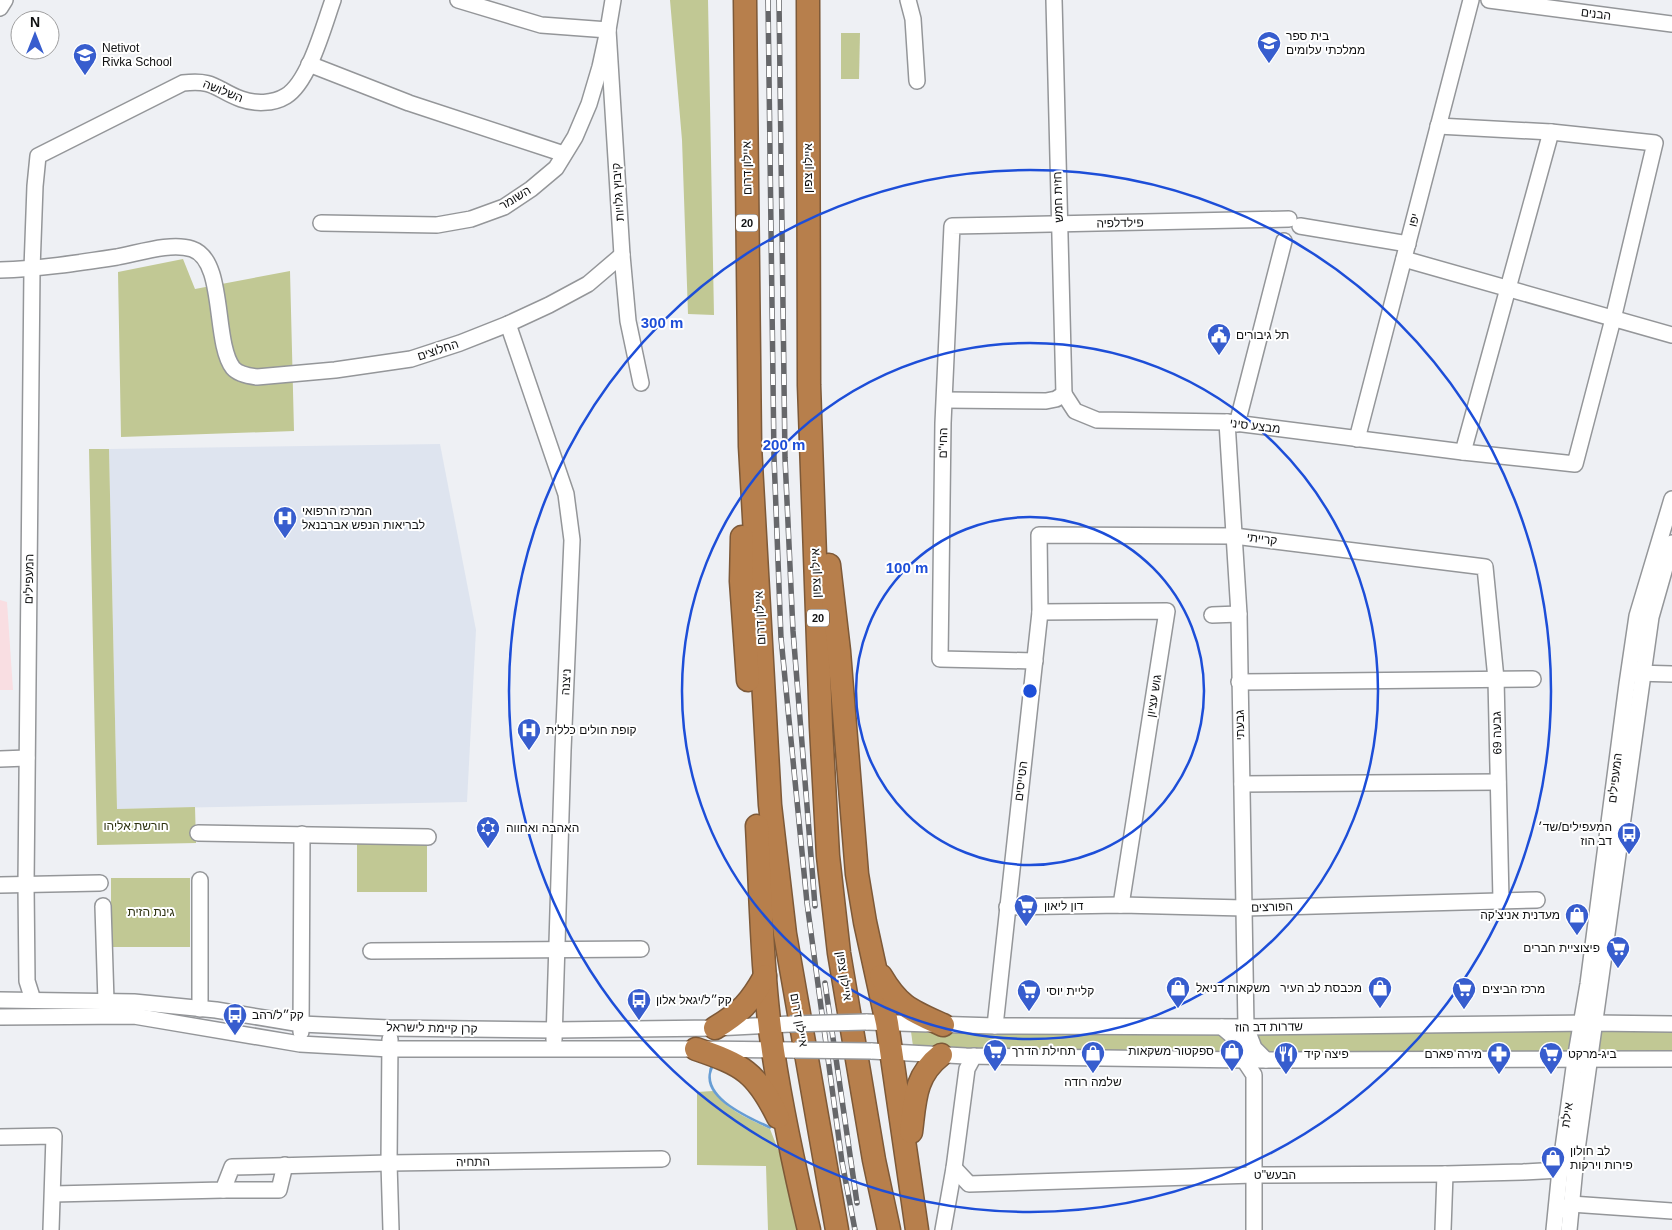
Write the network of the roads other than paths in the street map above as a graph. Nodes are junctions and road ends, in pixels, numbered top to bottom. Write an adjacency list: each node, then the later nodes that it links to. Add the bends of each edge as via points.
1 (5, 0): 13 (street)
2 (333, 0): 16 (street, השלושה)
3 (458, 0): 12 (street)
4 (613, 0): 15 (street, קיבוץ גלויות)
5 (745, 0): 41 (highway, איילון דרום / 20)
6 (808, 0): 36 (highway, איילון צפון / 20)
7 (908, 0): 17 (street, via 913,20)
8 (1054, 0): 23 (street, חזית חמש)
9 (1471, 0): 18 (street, יפו)
10 (1489, 0): 11 (street, הבנים)
11 (1511, 1): 14 (street, הבנים)
12 (480, 4): 15 (street, via 541,25)
13 (0, 8)
14 (1672, 24)
15 (608, 30): 20 (street, השומר, via 589,104); 27 (street, קיבוץ גלויות)
16 (309, 64): 20 (street, via 409,103); 21 (street, השלושה, via 286,96 267,103 249,102 206,82 183,83)
17 (917, 81)
18 (1438, 126): 19 (street); 26 (street, יפו)
19 (1551, 132): 31 (street); 32 (street, via 1655,143)
20 (564, 154): 22 (street, השומר, via 556,168 531,190 504,207 471,219 437,225)
21 (38, 156): 29 (street, המעפילים)
22 (321, 223)
23 (1059, 224): 24 (street, פילדלפיה); 26 (street, פילדלפיה, via 1294,222); 37 (street, חזית חמש)
24 (952, 226): 38 (street, החי"ם)
25 (1284, 241): 39 (street, גבעתי)
26 (1408, 244): 28 (street, יפו)
27 (622, 255): 33 (street, החלוצים, via 588,284); 35 (street, קיבוץ גלויות, via 628,321)
28 (1404, 260): 31 (street); 40 (street, יפו)
29 (32, 269): 30 (street); 33 (street, החלוצים, via 171,247 193,249 205,258 212,272 226,351 233,368 246,376 335,370 411,359); 57 (street, המעפילים)
30 (0, 270)
31 (1507, 289): 32 (street); 42 (street)
32 (1613, 319): 34 (street); 42 (street, מבצע סיני, via 1575,464)
33 (508, 324): 74 (street, ניצנה, via 566,494 572,540)
34 (1672, 334)
35 (641, 383)
36 (809, 384): 77 (highway, via 839,651 857,874); 133 (highway, איילון צפון / 20, via 828,856 839,952)
37 (1064, 394): 38 (street, via 1046,401); 39 (street, מבצע סיני, via 1075,411 1097,420)
38 (944, 400): 51 (street, החי"ם, via 940,659)
39 (1232, 423): 40 (street, מבצע סיני); 45 (street, גבעתי)
40 (1358, 440): 42 (street, מבצע סיני)
41 (750, 446): 78 (highway, via 741,581); 132 (highway, איילון דרום / 20, via 776,864 791,971)
42 (1462, 452)
43 (1672, 499): 52 (street, המעפילים, via 1637,616)
44 (1039, 535): 45 (street, קרייתי); 48 (street, הטייסים)
45 (1234, 536): 47 (street, קרייתי); 49 (street, גבעתי)
46 (1672, 543): 52 (street, המעפילים)
47 (1485, 567): 54 (street, גבעה 69)
48 (1040, 612): 51 (street, הטייסים); 71 (street, גוש עציון, via 1168,611)
49 (1239, 614): 50 (street); 56 (street, גבעתי)
50 (1212, 615)
51 (1035, 662): 72 (street, הטייסים)
52 (1635, 673): 53 (street); 79 (street, המעפילים); 86 (street, המעפילים, via 1588,984)
53 (1672, 674)
54 (1496, 679): 55 (street); 56 (street); 59 (street, גבעה 69)
55 (1533, 679)
56 (1239, 682): 60 (street, גבעתי)
57 (27, 758): 58 (street); 67 (street, המעפילים)
58 (0, 759)
59 (1498, 782): 60 (street); 68 (street, גבעה 69)
60 (1242, 784): 73 (street, גבעתי)
61 (198, 833): 62 (street)
62 (302, 834): 63 (street); 87 (street)
63 (428, 837)
64 (200, 880): 83 (street)
65 (100, 882): 67 (street)
66 (0, 885): 67 (street)
67 (26, 885): 81 (street, המעפילים, via 27,981)
68 (1501, 900): 69 (street, הפורצים); 73 (street, הפורצים)
69 (1537, 900)
70 (103, 906): 82 (street)
71 (1121, 906): 72 (street, הפורצים); 73 (street, הפורצים)
72 (1007, 907): 92 (street, הטייסים)
73 (1244, 908): 96 (street, גבעתי)
74 (556, 949): 75 (street); 76 (street); 97 (street, ניצנה)
75 (641, 949)
76 (372, 951)
77 (874, 964): 85 (highway); 91 (highway, via 897,999 910,1010)
78 (765, 976): 88 (highway); 95 (highway, via 746,1006)
79 (1599, 986): 86 (street, המעפילים); 89 (street, via 1607,1013)
80 (0, 1000): 81 (street, קרן קיימת לישראל)
81 (33, 1000): 82 (street, קרן קיימת לישראל)
82 (106, 1002): 83 (street, קרן קיימת לישראל)
83 (200, 1009): 87 (street, קרן קיימת לישראל)
84 (0, 1017): 98 (street, קרן קיימת לישראל, via 134,1016)
85 (877, 1023): 88 (street, קרן קיימת לישראל, bridge); 91 (street, שדרות דב הוז); 103 (highway)
86 (1587, 1023): 89 (street, שדרות דב הוז); 96 (street, שדרות דב הוז); 108 (street, המעפילים)
87 (301, 1024): 94 (street, קרן קיימת לישראל); 98 (street)
88 (780, 1024): 95 (street, קרן קיימת לישראל); 102 (highway)
89 (1623, 1024): 90 (street, שדרות דב הוז)
90 (1672, 1024)
91 (943, 1025): 92 (street, שדרות דב הוז)
92 (995, 1026): 93 (street, שדרות דב הוז)
93 (1222, 1027): 96 (street, שדרות דב הוז); 106 (street, via 1236,1039)
94 (389, 1028): 97 (street, קרן קיימת לישראל); 99 (street)
95 (715, 1028): 97 (street, קרן קיימת לישראל)
96 (1246, 1028): 107 (street, via 1254,1048)
97 (554, 1030): 100 (street, ניצנה)
98 (300, 1044): 99 (street, קרן קיימת לישראל)
99 (390, 1049): 100 (street, קרן קיימת לישראל); 115 (street)
100 (554, 1049): 101 (street, קרן קיימת לישראל)
101 (696, 1049): 102 (street, קרן קיימת לישראל); 112 (highway, via 724,1058 754,1078 767,1095)
102 (773, 1050): 103 (street, קרן קיימת לישראל, bridge); 112 (highway)
103 (882, 1052): 104 (street); 117 (highway)
104 (949, 1056): 109 (street); 117 (highway, via 930,1064 920,1079)
105 (1672, 1059): 108 (street)
106 (1244, 1060): 107 (street); 109 (street); 110 (street)
107 (1266, 1060): 108 (street); 110 (street)
108 (1582, 1060): 113 (street, אילת); 119 (street, אילת)
109 (971, 1063): 118 (street)
110 (1254, 1075): 121 (street)
111 (0, 1137): 125 (street, via 54,1136)
112 (789, 1139): 131 (highway)
113 (1576, 1157): 119 (street); 126 (street, אילת)
114 (662, 1159): 115 (street, התחיה)
115 (389, 1163): 116 (street, התחיה); 130 (street)
116 (285, 1166): 123 (street, התחיה, via 232,1167); 123 (street, via 278,1190)
117 (907, 1166): 134 (highway)
118 (954, 1168): 122 (street); 124 (street)
119 (1560, 1170): 120 (street, הבעש"ט); 128 (street, אילת)
120 (1445, 1174): 121 (street, הבעש"ט); 137 (street)
121 (1254, 1175): 122 (street, הבעש"ט); 136 (street)
122 (969, 1184): 124 (street, הבעש"ט)
123 (223, 1190): 125 (street)
124 (949, 1192): 135 (street)
125 (53, 1194): 129 (street)
126 (1571, 1204): 127 (street); 128 (street); 138 (street, אילת)
127 (1672, 1211)
128 (1554, 1224)
129 (51, 1230)
130 (391, 1230)
131 (809, 1230)
132 (837, 1230)
133 (889, 1230)
134 (917, 1230)
135 (943, 1230)
136 (1254, 1230)
137 (1443, 1230)
138 (1569, 1230)

